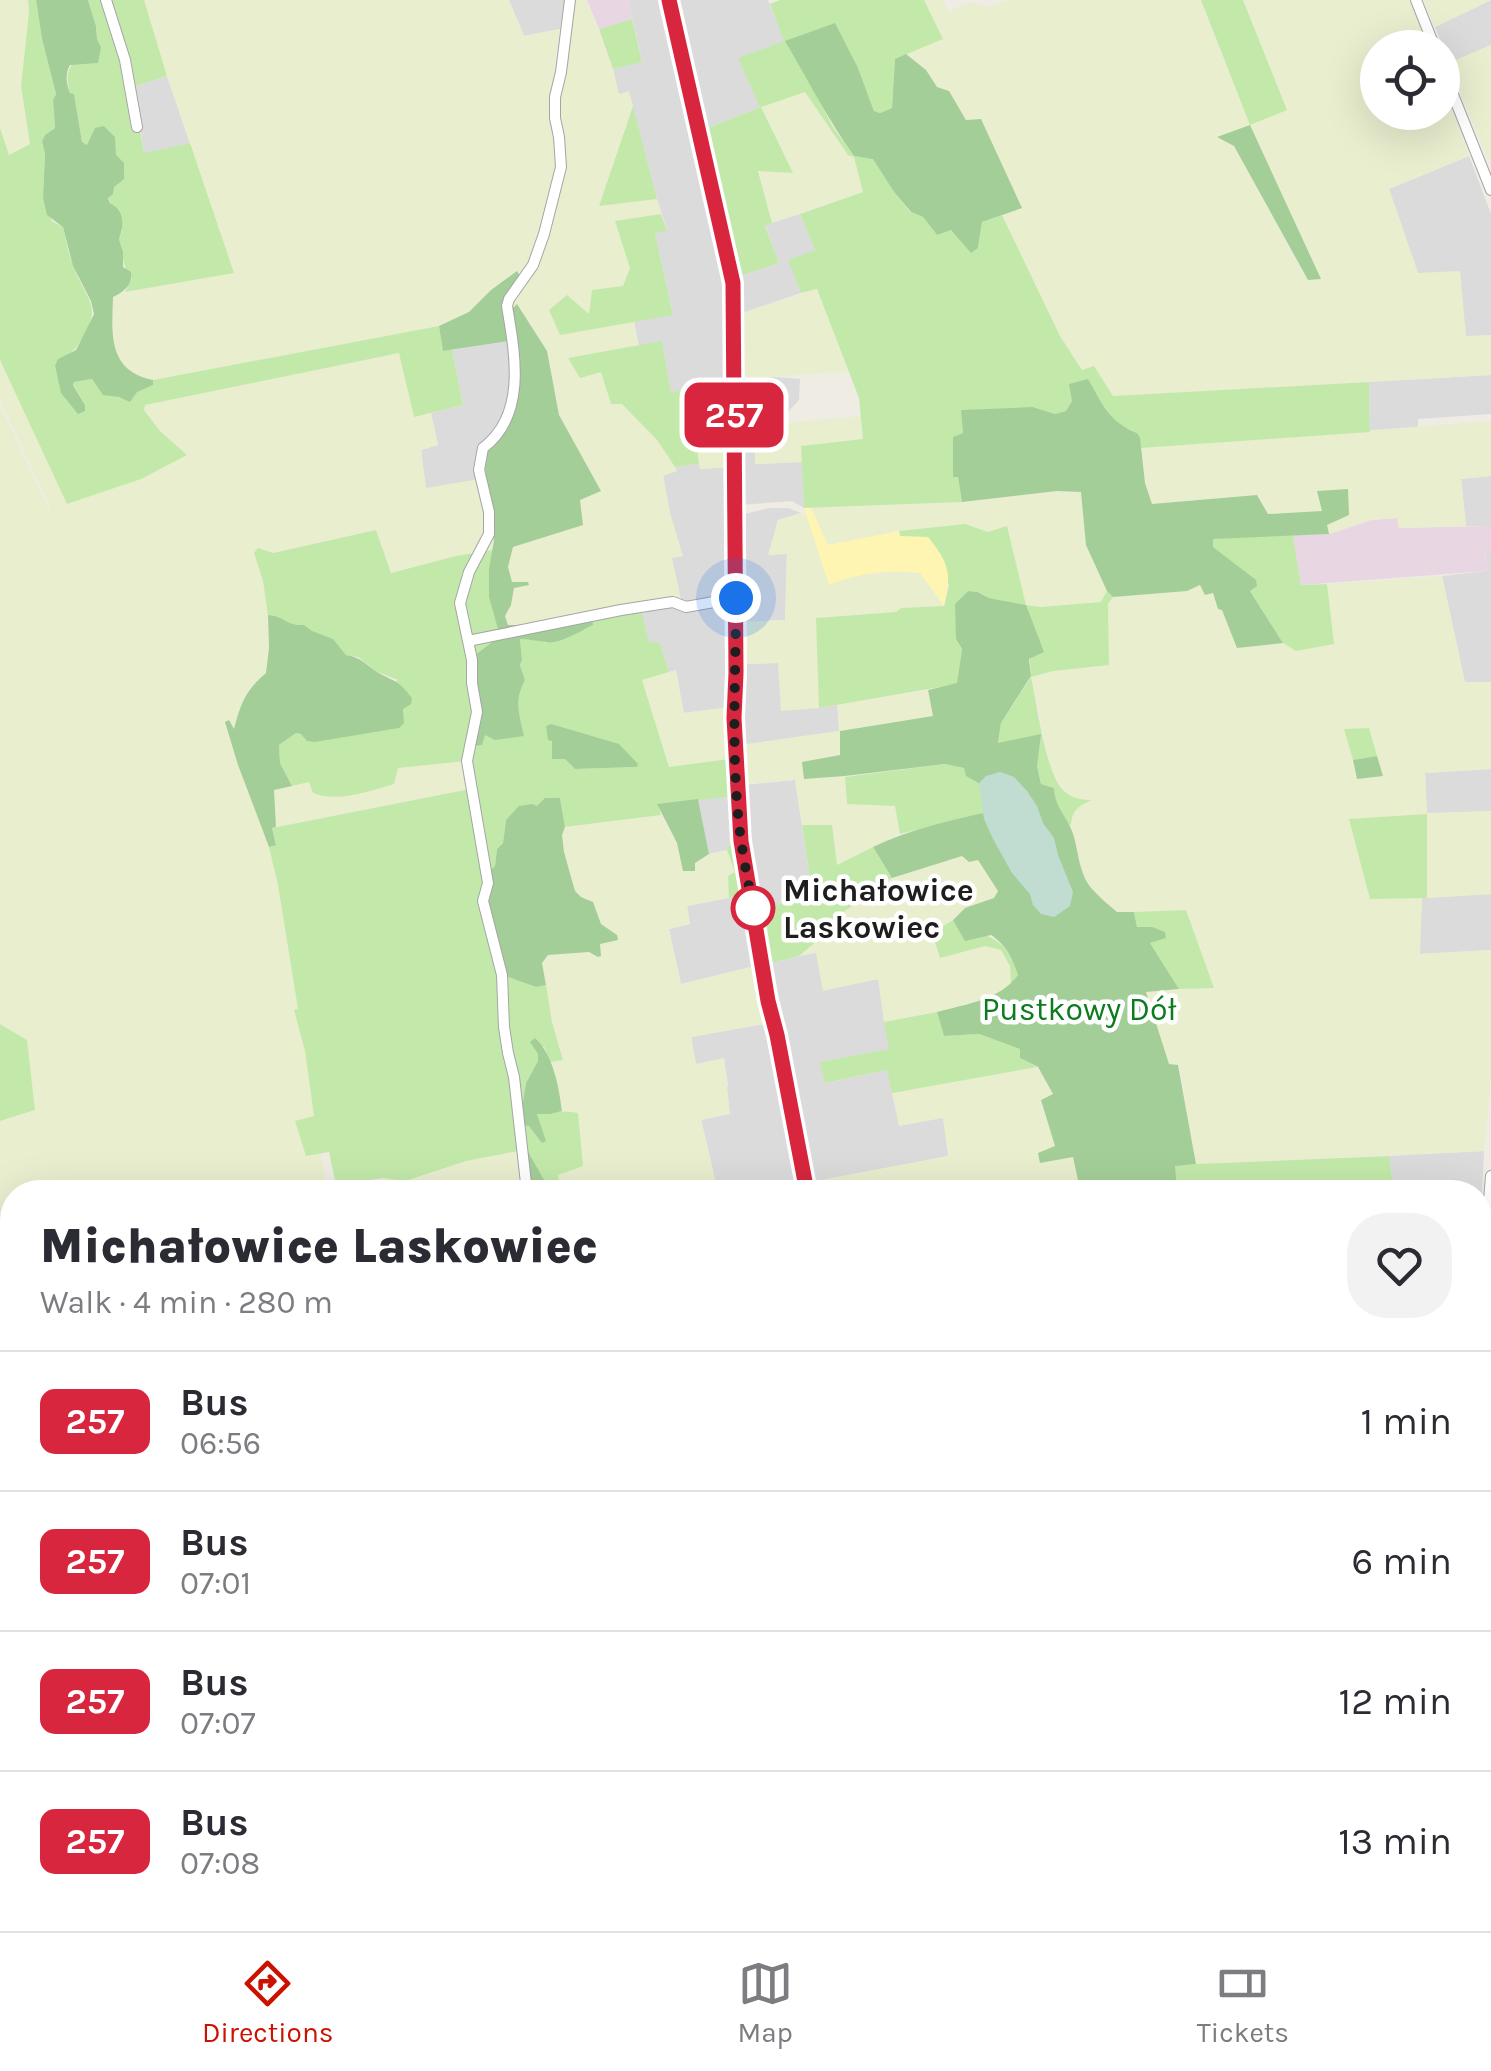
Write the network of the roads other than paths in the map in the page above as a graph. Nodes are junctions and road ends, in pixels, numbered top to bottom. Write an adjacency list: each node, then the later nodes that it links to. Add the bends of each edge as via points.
1 (106, 0): 7 (street)
2 (570, 0): 11 (street, via 555,97 561,167 533,265 506,306 514,393 498,436 483,448 479,470 489,534 460,603)
3 (669, 0): 10 (street, via 733,283)
4 (1416, 0): 5 (street)
5 (1428, 30)
6 (1460, 107): 8 (street)
7 (137, 127)
8 (1487, 168): 9 (street)
9 (1491, 190)
10 (736, 598): 11 (street, via 686,606 666,602); 13 (street, via 739,824)
11 (468, 641): 12 (street, via 477,712 467,761)
12 (526, 1180)
13 (805, 1180)

